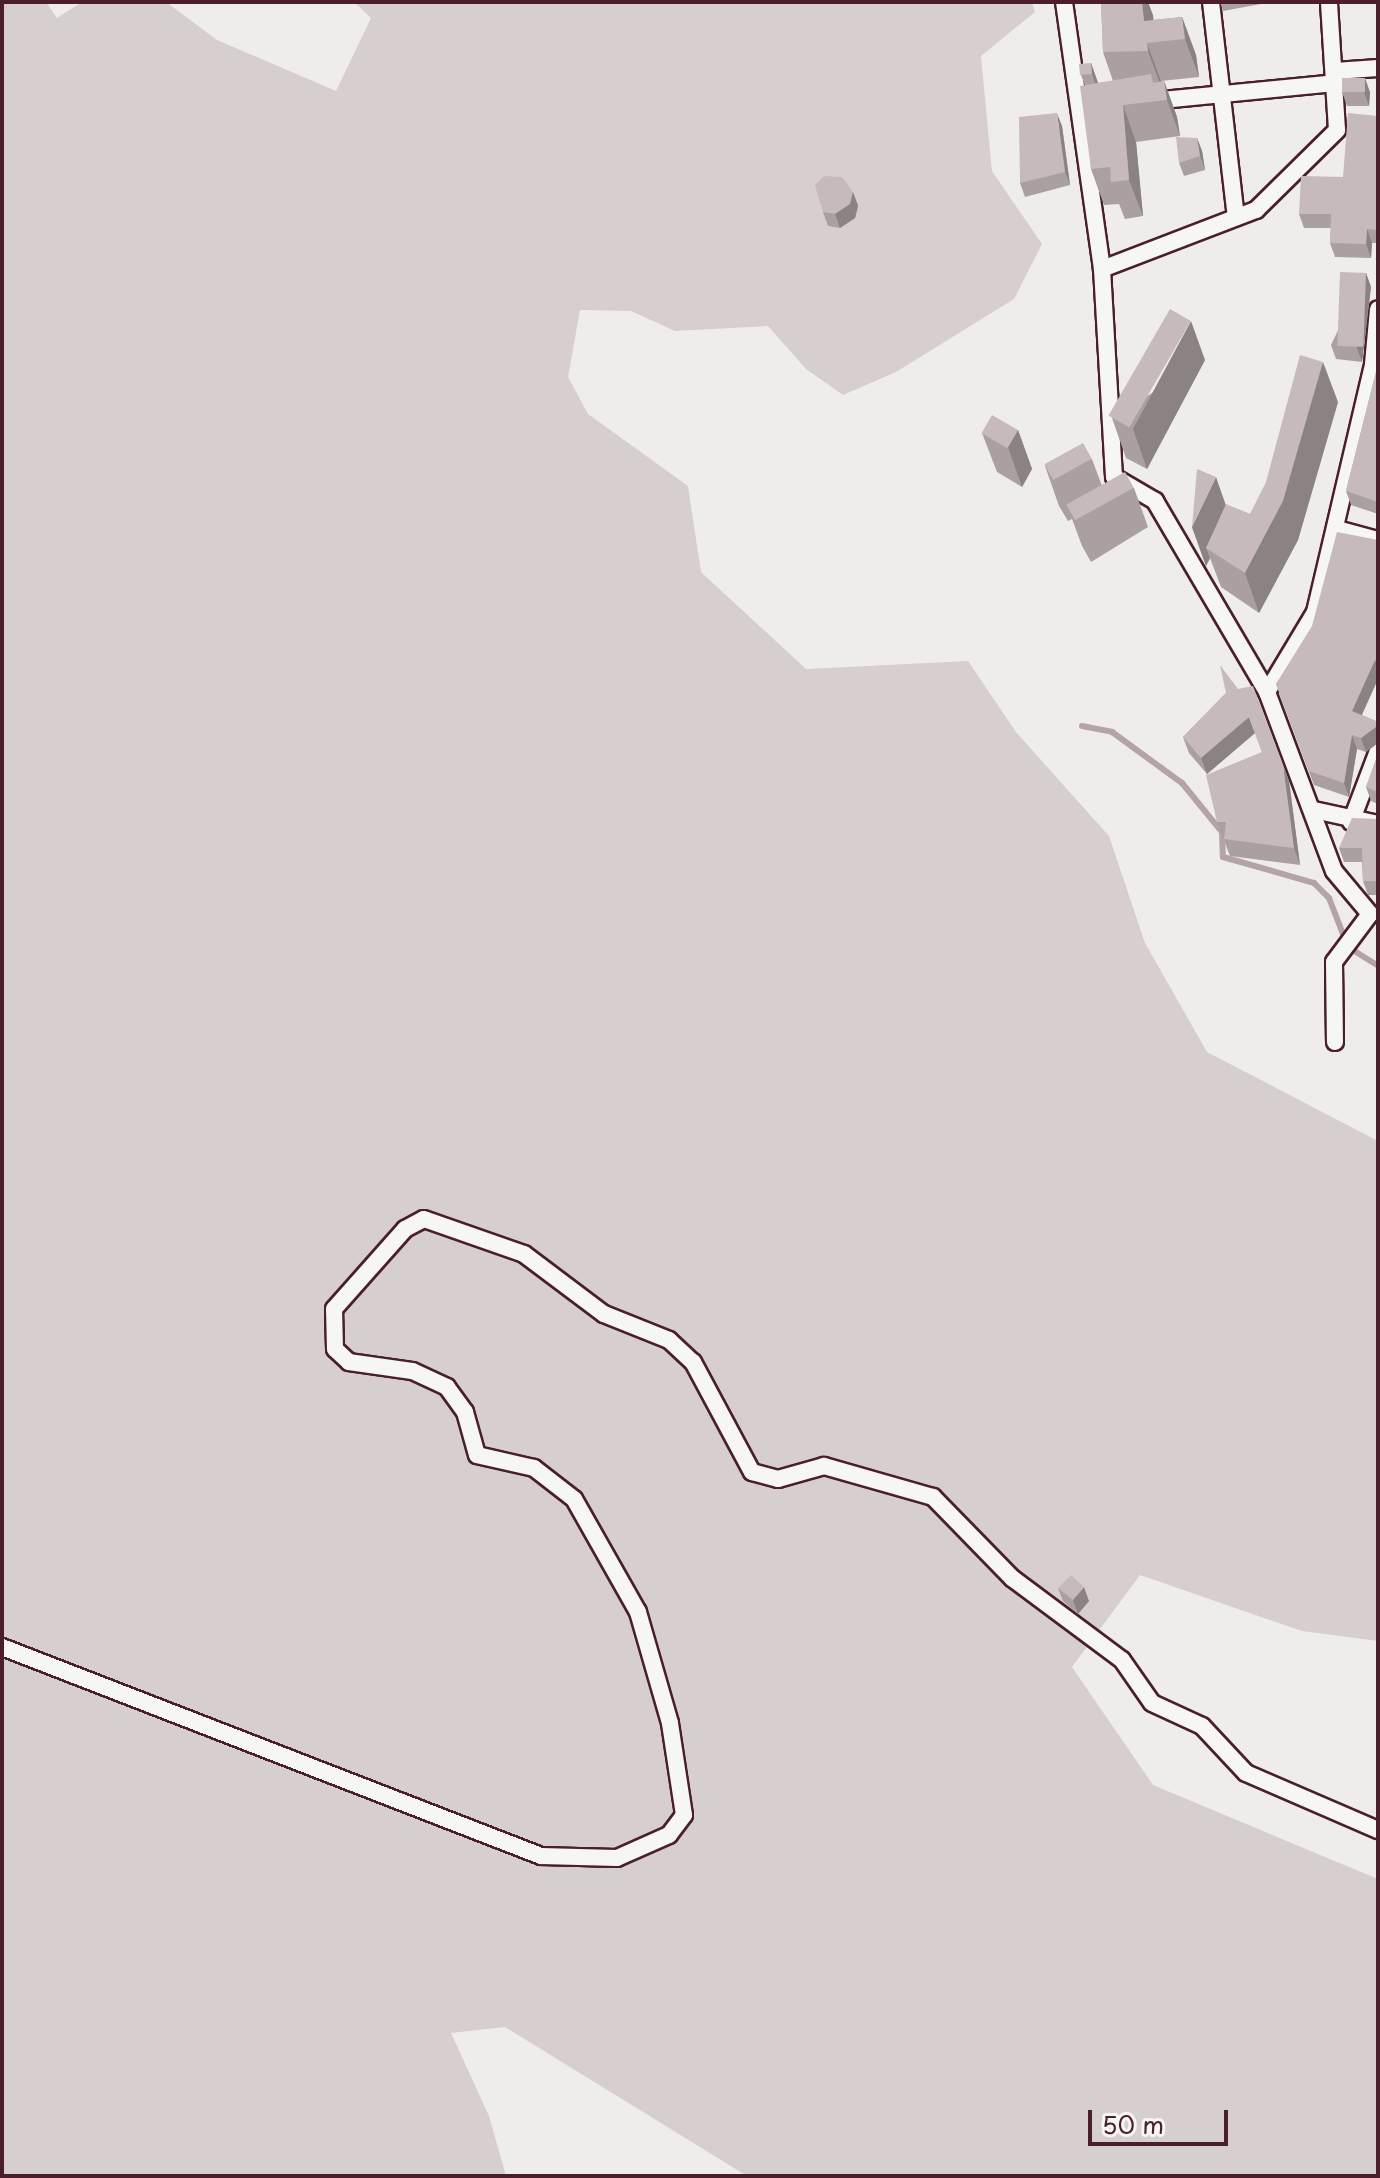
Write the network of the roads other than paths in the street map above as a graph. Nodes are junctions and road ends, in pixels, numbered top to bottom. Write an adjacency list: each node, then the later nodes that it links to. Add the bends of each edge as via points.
1 (1064, 2): 9 (street, via 1085,108)
2 (1211, 2): 6 (street)
3 (1329, 2): 5 (street)
4 (1378, 68): 5 (street)
5 (1336, 77): 6 (street); 8 (street, via 1337,130 1256,210)
6 (1222, 94): 7 (street); 8 (street)
7 (1136, 102)
8 (1236, 217): 9 (street)
9 (1102, 269): 13 (street, via 1114,477 1155,501)
10 (1378, 309): 11 (street)
11 (1337, 529): 12 (street); 13 (street, via 1315,612)
12 (1378, 540)
13 (1267, 692): 15 (street)
14 (1378, 751): 16 (street)
15 (1314, 810): 16 (street); 18 (street, via 1334,871 1370,914 1334,962)
16 (1351, 822): 17 (street)
17 (1378, 824)
18 (1335, 1042)
19 (2, 1647): 20 (street, via 541,1856 617,1858 669,1835 684,1815 670,1723 638,1612 574,1499 534,1468 477,1455 465,1412 447,1387 412,1371 349,1362 335,1349 334,1309 405,1229 424,1219 524,1254 604,1314 669,1340 693,1362 752,1472 778,1479 824,1466 933,1497 1012,1578 1122,1660 1152,1703 1202,1726 1246,1773)
20 (1378, 1830)

